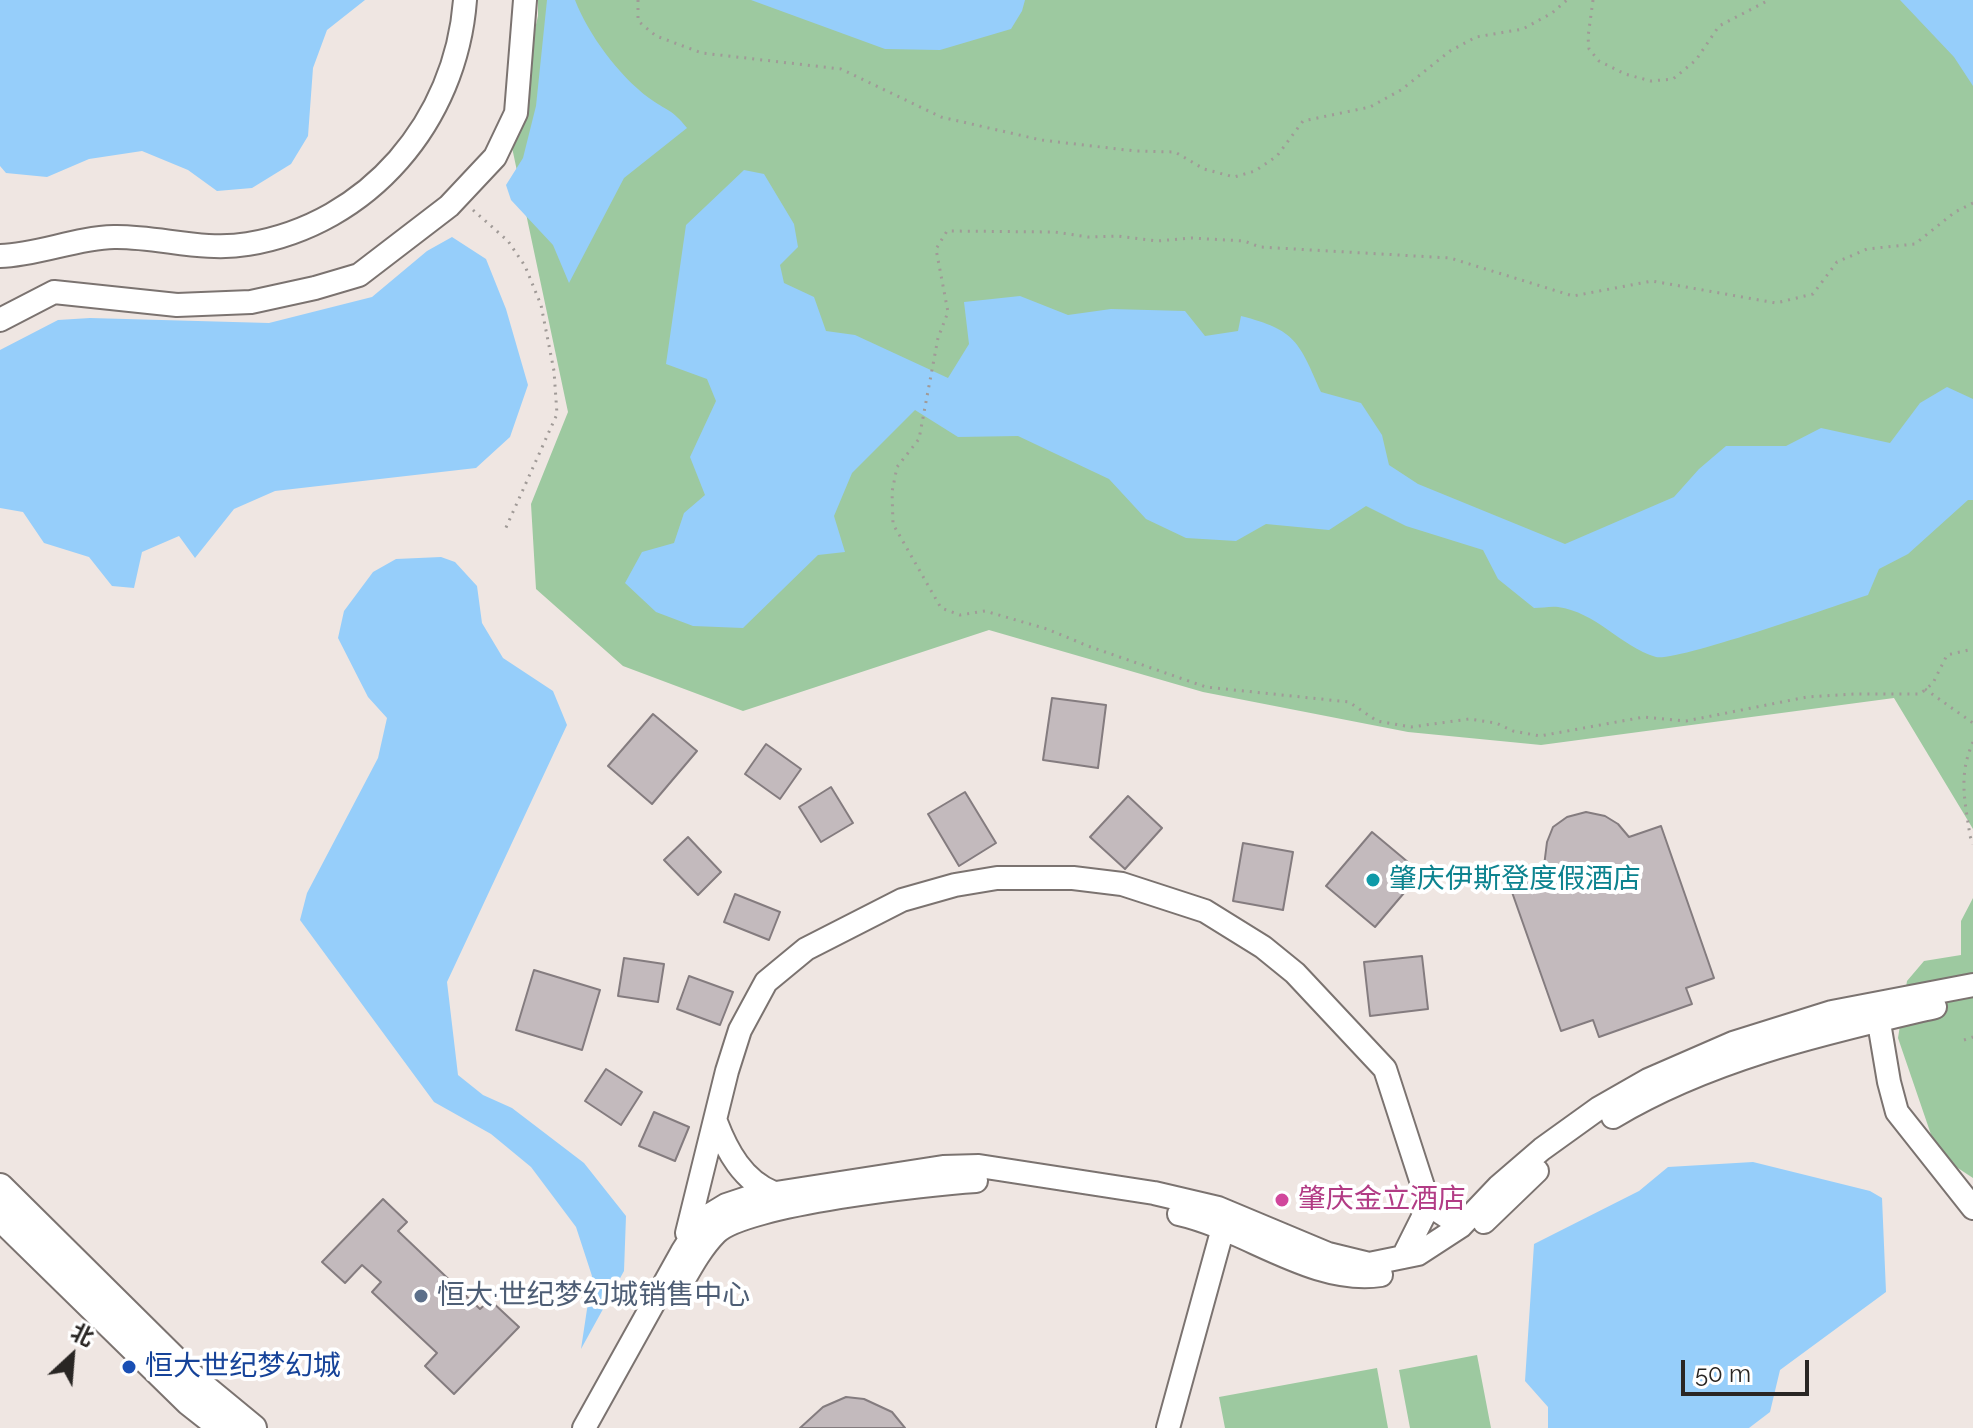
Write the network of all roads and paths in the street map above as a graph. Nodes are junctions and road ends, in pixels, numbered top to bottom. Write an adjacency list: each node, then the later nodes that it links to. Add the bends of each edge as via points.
1 (465, 0): 9 (street, via 448,80 431,114 370,191 330,217 246,245 114,237)
2 (525, 0): 7 (street, via 516,113 495,157)
3 (638, 0): 4 (path, via 638,21 656,36 702,53 841,69 941,117 1041,140 1175,152 1204,169 1234,177 1277,156 1303,121 1370,107 1450,51 1476,37 1523,29)
4 (1567, 0)
5 (1593, 0): 6 (path, via 1589,49 1599,61 1651,81 1673,79 1696,60 1719,26)
6 (1769, 0)
7 (458, 197): 12 (street, via 359,275 315,288 251,302 177,305 54,292); 13 (path, via 508,241 525,266 541,305 554,371 557,414)
8 (1973, 203): 15 (path, via 1915,244 1867,249 1837,262 1813,294 1776,303 1652,281 1573,296 1450,258 1191,238 947,231 936,249 948,312 919,439 897,467 892,492 893,524 941,608 960,615 985,611 1047,629 1206,687 1349,702 1377,721 1411,727 1469,719 1540,736 1644,717 1686,721 1807,697 1920,694)
9 (72, 243): 10 (street); 11 (street)
10 (0, 256)
11 (0, 272)
12 (0, 320)
13 (504, 532)
14 (1973, 649): 15 (path, via 1947,655)
15 (1925, 689): 16 (path)
16 (1973, 723)
17 (1973, 742): 18 (path, via 1962,780)
18 (1973, 844)
19 (1973, 985): 21 (street)
20 (1973, 1000): 21 (street)
21 (1877, 1012): 28 (street, via 1897,1112); 30 (street, via 1832,1012 1733,1043 1648,1080 1542,1149); 31 (street, via 1742,1058 1626,1109 1542,1167 1466,1238 1408,1271 1364,1278 1323,1271)
22 (1973, 1037): 23 (path)
23 (1964, 1040)
24 (716, 1122): 26 (street, via 727,1152 763,1189); 27 (street, via 740,1030 766,982 806,949 902,900 955,885 997,878 1073,878 1122,884 1205,911 1295,973 1385,1069); 32 (street)
25 (0, 1187): 35 (main road, via 196,1381)
26 (774, 1193): 32 (street, via 726,1205 703,1219); 33 (street, via 979,1166 1218,1208 1328,1254 1369,1264)
27 (1429, 1205): 30 (street); 33 (street)
28 (1973, 1208)
29 (0, 1217): 34 (main road)
30 (1461, 1226): 33 (street, via 1418,1254)
31 (1223, 1228): 37 (street, via 1162,1209 978,1181 748,1215 717,1231 688,1272); 38 (street)
32 (682, 1252): 36 (street)
33 (1403, 1257)
34 (222, 1428)
35 (253, 1428)
36 (584, 1428)
37 (599, 1428)
38 (1168, 1428)

